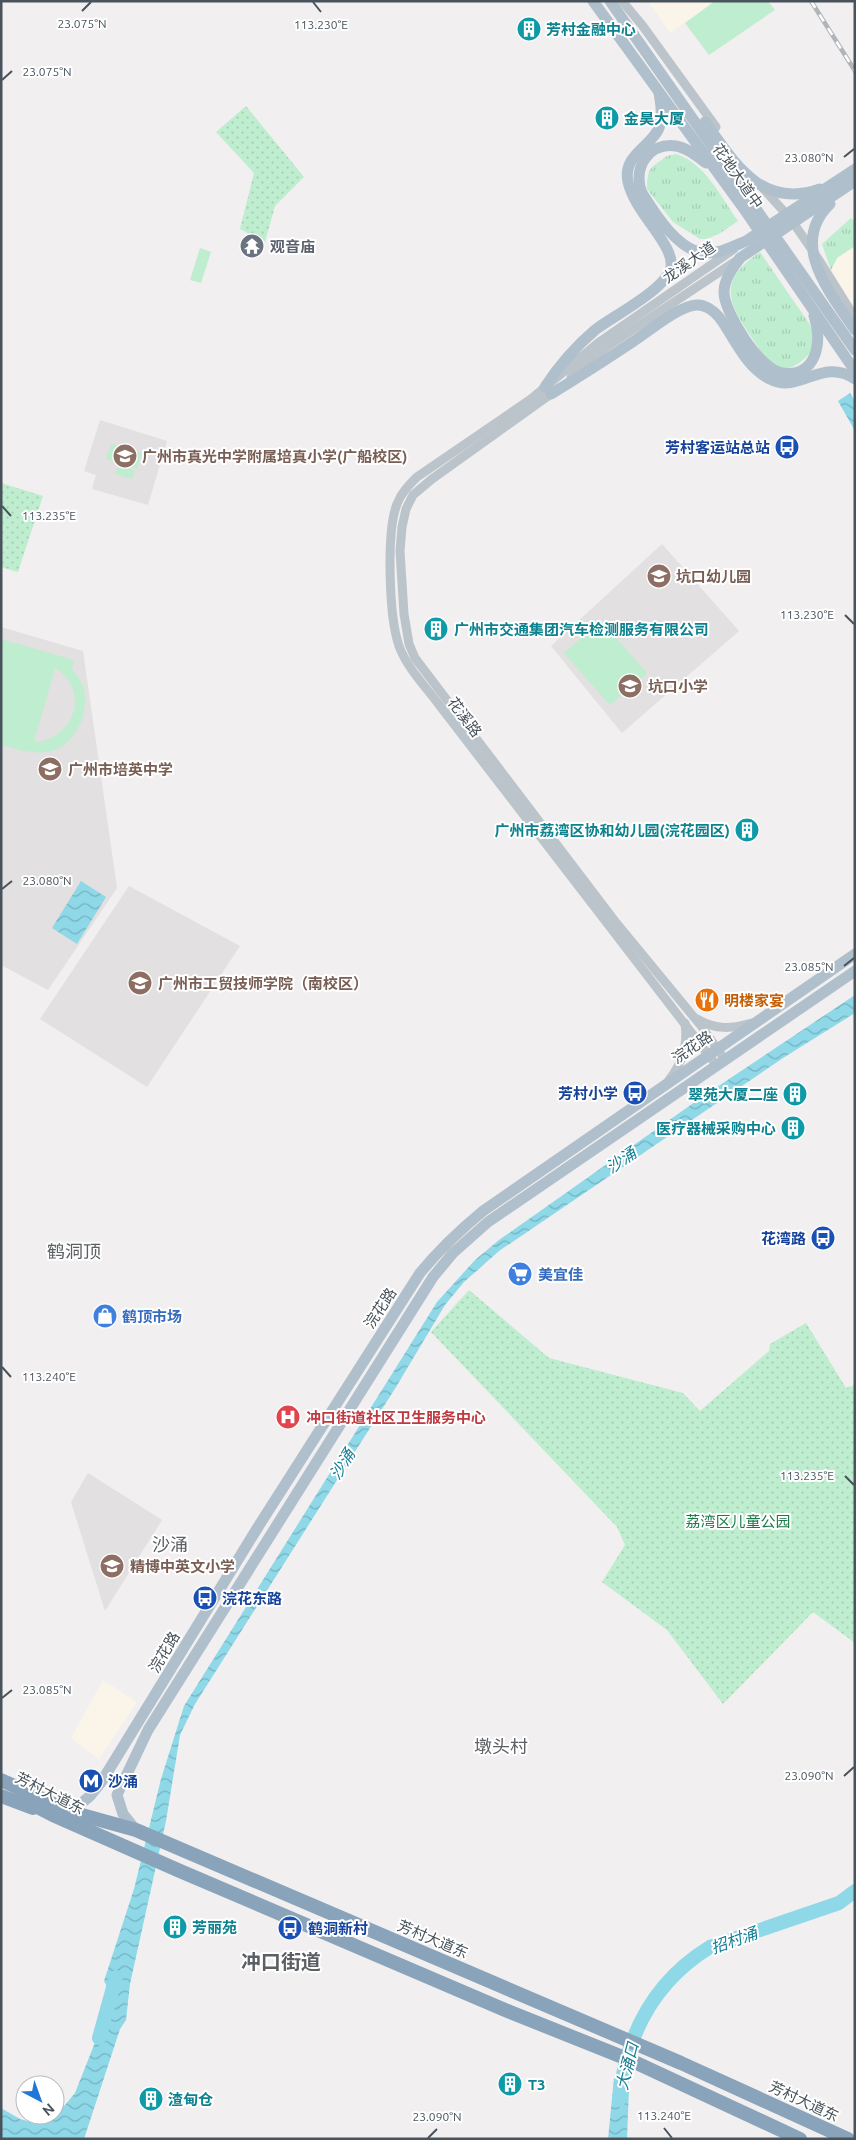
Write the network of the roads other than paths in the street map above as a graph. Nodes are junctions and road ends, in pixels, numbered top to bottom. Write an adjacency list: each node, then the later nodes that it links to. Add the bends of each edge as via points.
1 (593, 1): 4 (main road, 花地大道中)
2 (612, 1): 7 (main road, via 752,181 780,193 800,194); 14 (main road, 花地大道中)
3 (622, 1): 11 (street, via 747,170 790,218)
4 (658, 89): 6 (main road, 花地大道中); 18 (main road, via 661,121 655,135 633,157 628,180 636,202 668,249 671,269 653,291 597,328 576,347 562,361)
5 (855, 169): 7 (main road, 龙溪大道)
6 (715, 170): 8 (main road, via 684,148 657,148 644,160 638,175 639,184 647,201 686,248 712,253); 10 (main road, 花地大道中)
7 (848, 182): 8 (main road, 龙溪大道); 9 (main road, 龙溪大道); 13 (main road, via 821,214 812,250 825,284)
8 (746, 241): 12 (street, 龙溪大道)
9 (740, 258): 12 (street, 龙溪大道); 15 (main road, via 730,272 724,291 729,314 768,367 782,373)
10 (808, 302): 15 (main road, via 819,340); 16 (main road, 花地大道中)
11 (855, 318)
12 (641, 319): 18 (street, 龙溪大道, via 582,355)
13 (855, 330)
14 (855, 350)
15 (810, 370): 17 (main road, via 838,372); 18 (main road, via 796,381 782,383 762,375 748,361 718,316 707,307 696,305)
16 (855, 371)
17 (855, 380)
18 (548, 391): 21 (street, 花溪路, via 432,479 414,495 406,509 400,551 409,644 415,658 455,711 624,932); 23 (street, 花溪路, via 430,468 406,488 394,513 391,553 395,629 401,650 412,669)
19 (855, 954): 22 (main road, 浣花路)
20 (855, 971): 25 (main road, 浣花路)
21 (694, 1017): 22 (street, via 717,1028 738,1027); 24 (street, 花溪路)
22 (756, 1021): 24 (main road, 浣花路)
23 (685, 1022): 24 (street, 花溪路); 26 (street, via 687,1037 682,1061)
24 (713, 1051): 25 (street, 花溪路); 26 (main road, 浣花路)
25 (721, 1063): 28 (main road, 浣花路, via 488,1222 452,1253 433,1276 176,1684)
26 (666, 1084): 27 (main road, 浣花路, via 483,1211 457,1232 426,1267 262,1520)
27 (112, 1765): 28 (main road, via 118,1776); 32 (main road, 浣花路, via 94,1792)
28 (128, 1771): 34 (main road, 浣花路, via 117,1795 118,1802 123,1814)
29 (1, 1780): 32 (highway, 芳村大道东)
30 (1, 1787): 33 (highway, 芳村大道东)
31 (1, 1796): 33 (highway)
32 (71, 1812): 34 (highway, 芳村大道东)
33 (53, 1815): 35 (highway, 芳村大道东, via 510,2012 626,2058)
34 (139, 1831): 36 (highway, 芳村大道东, via 632,2042)
35 (800, 2139)
36 (848, 2139)

